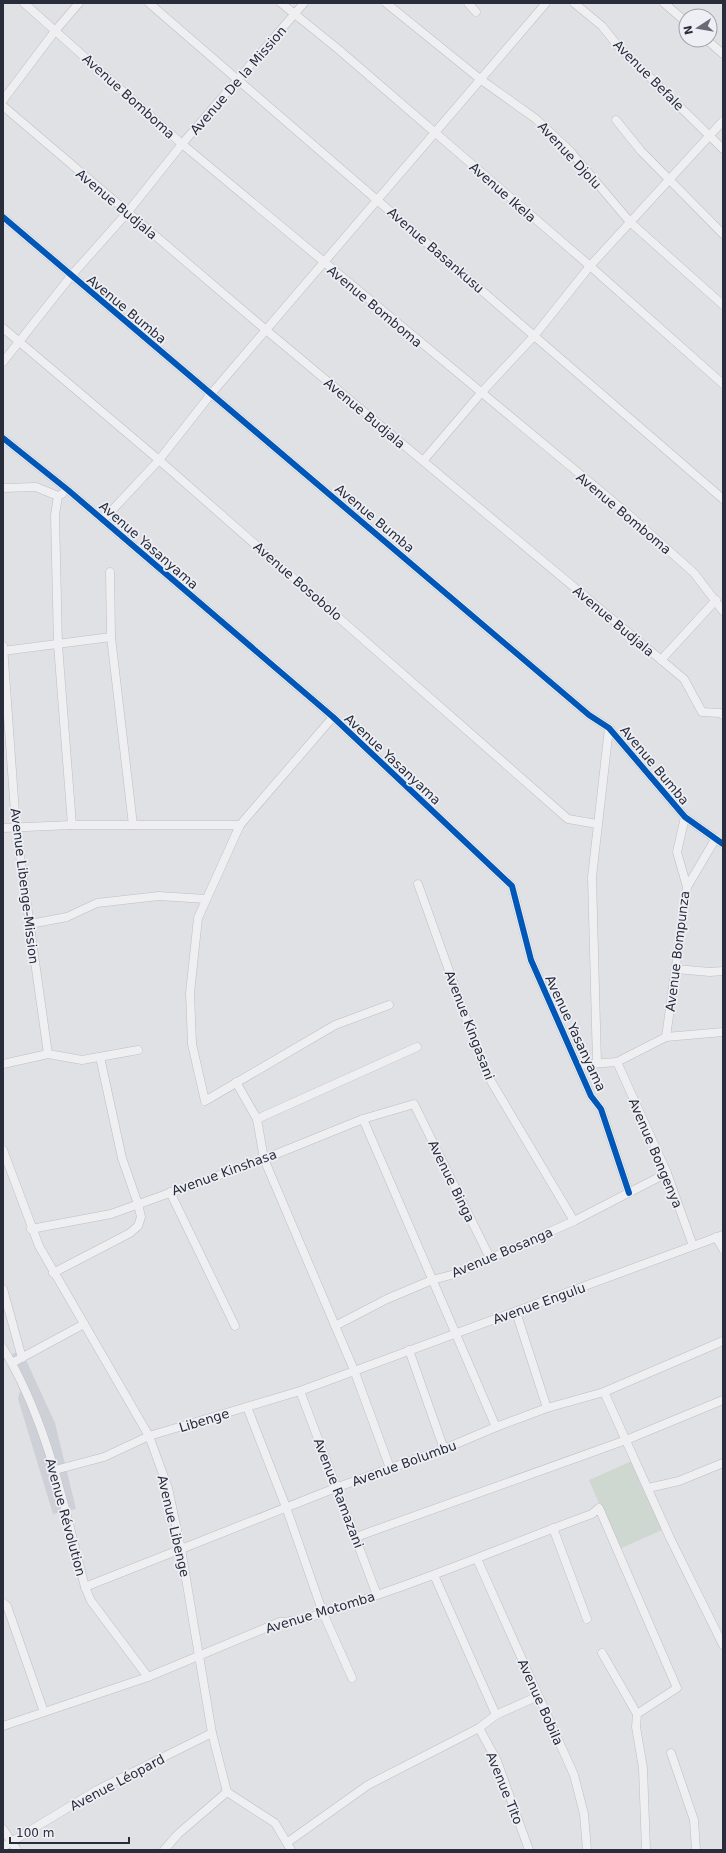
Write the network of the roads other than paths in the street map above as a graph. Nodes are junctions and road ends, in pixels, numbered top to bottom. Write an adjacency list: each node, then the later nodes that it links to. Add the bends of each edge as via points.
1 (24, 3): 14 (street, Avenue Bomboma)
2 (79, 3): 14 (street)
3 (148, 3): 16 (street, Avenue Basankusu)
4 (281, 3): 12 (street, Avenue Ikela)
5 (304, 3): 12 (street, Avenue De la Mission)
6 (386, 3): 15 (street, Avenue Djolu)
7 (468, 3): 11 (street)
8 (546, 3): 15 (street)
9 (574, 3): 22 (street, Avenue Befale, via 602,26 618,46)
10 (664, 3): 13 (street)
11 (476, 12)
12 (295, 15): 16 (street, Avenue De la Mission); 21 (street, Avenue Ikela)
13 (678, 15)
14 (55, 30): 17 (street); 23 (street, Avenue Bomboma)
15 (480, 79): 21 (street); 29 (street, Avenue Djolu, via 536,119 559,140)
16 (238, 81): 23 (street, Avenue De la Mission); 26 (street, Avenue Basankusu)
17 (3, 100)
18 (3, 106): 27 (street, Avenue Budjala)
19 (616, 120): 25 (street, via 641,151)
20 (723, 121): 22 (street)
21 (434, 133): 26 (street); 32 (street, Avenue Ikela)
22 (710, 135): 24 (street, Avenue Befale); 25 (street)
23 (182, 144): 27 (street, Avenue De la Mission); 31 (street, Avenue Bomboma)
24 (723, 149)
25 (669, 179): 29 (street); 30 (street)
26 (377, 200): 31 (street); 37 (street, Avenue Basankusu)
27 (127, 213): 33 (street, Avenue De la Mission); 36 (street, Avenue Budjala)
28 (3, 217): 33 (street, Avenue Bumba)
29 (630, 222): 32 (street); 34 (street, Avenue Djolu)
30 (723, 234)
31 (323, 262): 36 (street); 41 (street, Avenue Bomboma)
32 (590, 266): 37 (street); 40 (street, Avenue Ikela)
33 (71, 276): 38 (street, Avenue De la Mission); 42 (street, Avenue Bumba)
34 (723, 305)
35 (3, 328): 38 (street, Avenue Bosobolo)
36 (266, 330): 42 (street); 45 (street, Avenue Budjala)
37 (534, 335): 41 (street); 49 (street, Avenue Basankusu)
38 (19, 342): 39 (street, Avenue De la Mission); 44 (street, Avenue Bosobolo)
39 (3, 362)
40 (723, 384)
41 (481, 393): 45 (street); 52 (street, Avenue Bomboma, via 694,573)
42 (211, 394): 44 (street); 61 (street, Avenue Bumba, via 589,715)
43 (3, 438): 47 (street, Avenue Yasanyama)
44 (159, 460): 50 (street); 63 (street, Avenue Bosobolo, via 568,819)
45 (423, 461): 58 (street, Avenue Budjala)
46 (3, 488): 48 (street, via 36,487)
47 (68, 490): 48 (street); 50 (street, Avenue Yasanyama)
48 (58, 496): 55 (street)
49 (723, 498)
50 (103, 520): 60 (street, Avenue Yasanyama)
51 (110, 572): 54 (street)
52 (716, 600): 53 (street, Avenue Bomboma); 58 (street)
53 (723, 611)
54 (111, 638): 55 (street); 65 (street)
55 (58, 645): 57 (street); 64 (street)
56 (3, 646): 57 (street, Avenue Libenge-Mission)
57 (3, 651): 67 (street, Avenue Libenge-Mission)
58 (661, 660): 59 (street, Avenue Budjala, via 684,679 702,712)
59 (723, 715)
60 (333, 717): 66 (street); 87 (street, Avenue Yasanyama, via 512,886 530,960)
61 (609, 728): 62 (street, Avenue Bumba); 63 (street)
62 (685, 817): 69 (street, Avenue Bumba); 72 (street, Avenue Bompunza, via 678,852)
63 (597, 824): 85 (street, via 592,877)
64 (72, 825): 65 (street); 67 (street)
65 (133, 825): 66 (street)
66 (240, 825): 73 (street)
67 (16, 827): 68 (street); 74 (street, Avenue Libenge-Mission)
68 (3, 828)
69 (716, 838): 70 (street, Avenue Bumba); 72 (street)
70 (723, 844)
71 (418, 884): 98 (street, Avenue Kingasani, via 485,1071)
72 (687, 887): 75 (street, Avenue Bompunza)
73 (206, 900): 74 (street, via 159,896 97,903 67,917); 88 (street, via 198,918 190,994 192,1044 205,1101)
74 (30, 924): 82 (street, Avenue Libenge-Mission)
75 (676, 968): 76 (street); 79 (street, Avenue Bompunza)
76 (723, 971)
77 (389, 1005): 88 (street, via 335,1025)
78 (723, 1032): 79 (street)
79 (666, 1037): 84 (street)
80 (417, 1048): 90 (street)
81 (138, 1050): 83 (street)
82 (48, 1054): 83 (street, via 82,1060); 86 (street)
83 (100, 1057): 97 (street, via 122,1158)
84 (617, 1062): 85 (street); 94 (street, Avenue Bongenya)
85 (597, 1063): 87 (street)
86 (3, 1064)
87 (577, 1064): 96 (street, Avenue Yasanyama, via 591,1096 601,1110)
88 (236, 1082): 90 (street)
89 (414, 1104): 91 (street, Avenue Kinshasa); 103 (street, Avenue Binga)
90 (257, 1119): 93 (street)
91 (363, 1119): 93 (street, Avenue Kinshasa); 105 (street)
92 (3, 1150): 99 (street, Avenue Libenge)
93 (264, 1159): 95 (street, Avenue Kinshasa); 110 (street)
94 (667, 1174): 96 (street, Avenue Bosanga); 101 (street, Avenue Bongenya)
95 (170, 1192): 97 (street, Avenue Kinshasa); 109 (street)
96 (629, 1193): 98 (street, Avenue Bosanga)
97 (138, 1204): 99 (street, Avenue Kinshasa, via 111,1214); 104 (street, via 141,1217 138,1226 130,1233)
98 (574, 1221): 103 (street, Avenue Bosanga)
99 (31, 1228): 104 (street, Avenue Libenge)
100 (720, 1236): 101 (street, Avenue Engulu); 102 (street)
101 (693, 1246): 107 (street, Avenue Engulu)
102 (723, 1250)
103 (490, 1258): 105 (street, Avenue Bosanga, via 455,1274)
104 (53, 1273): 108 (street, Avenue Libenge)
105 (432, 1280): 110 (street, Avenue Bosanga, via 387,1299); 111 (street)
106 (3, 1289): 115 (street)
107 (516, 1312): 111 (street, Avenue Engulu); 122 (street)
108 (84, 1324): 115 (street); 124 (street, Avenue Libenge)
109 (235, 1326)
110 (335, 1326): 117 (street)
111 (456, 1333): 114 (street, Avenue Engulu); 123 (street)
112 (723, 1341): 119 (street, Avenue Bolumbu)
113 (3, 1349): 116 (street, Avenue Révolution)
114 (409, 1350): 117 (street, Avenue Engulu); 126 (street)
115 (22, 1358): 116 (street)
116 (12, 1363): 129 (street, Avenue Révolution, via 35,1414)
117 (354, 1370): 118 (street, Libenge); 128 (street)
118 (300, 1391): 121 (street, Libenge); 130 (street, Avenue Ramazani)
119 (604, 1392): 122 (street, Avenue Bolumbu); 125 (street)
120 (723, 1400): 125 (street)
121 (247, 1407): 124 (street, Libenge); 132 (street)
122 (547, 1408): 123 (street, Avenue Bolumbu)
123 (496, 1427): 126 (street, Avenue Bolumbu)
124 (149, 1436): 129 (street, Libenge, via 104,1458); 135 (street, Avenue Libenge, via 168,1488)
125 (626, 1440): 131 (street); 134 (street)
126 (444, 1449): 128 (street, Avenue Bolumbu)
127 (722, 1464): 131 (street)
128 (390, 1468): 130 (street, Avenue Bolumbu)
129 (55, 1470): 138 (street, Avenue Révolution)
130 (338, 1487): 132 (street, Avenue Bolumbu); 134 (street, Avenue Ramazani)
131 (648, 1488): 143 (street)
132 (286, 1507): 135 (street, Avenue Bolumbu); 141 (street)
133 (553, 1528): 136 (street, Avenue Motomba); 142 (street); 151 (street, Avenue Motomba, via 592,1514 599,1508 677,1688)
134 (356, 1537): 139 (street, Avenue Ramazani)
135 (181, 1549): 138 (street, Avenue Bolumbu); 145 (street, Avenue Libenge)
136 (477, 1560): 137 (street, Avenue Motomba); 148 (street, Avenue Bobila)
137 (434, 1575): 139 (street, Avenue Motomba); 150 (street)
138 (85, 1587): 146 (street, Avenue Révolution, via 91,1601)
139 (377, 1595): 141 (street, Avenue Motomba)
140 (3, 1602): 149 (street, via 7,1606)
141 (323, 1613): 145 (street, Avenue Motomba, via 296,1621 280,1622); 147 (street)
142 (587, 1619)
143 (723, 1644)
144 (602, 1653): 151 (street)
145 (199, 1656): 146 (street, Avenue Motomba); 154 (street, Avenue Libenge)
146 (148, 1677): 149 (street, Avenue Motomba)
147 (352, 1678)
148 (538, 1696): 150 (street); 165 (street, Avenue Bobila, via 574,1775 584,1814)
149 (44, 1712): 152 (street, Avenue Motomba)
150 (496, 1714): 153 (street)
151 (637, 1714): 166 (street, via 636,1727 643,1768)
152 (3, 1726)
153 (479, 1728): 159 (street, via 368,1785); 164 (street, Avenue Tito, via 497,1762)
154 (212, 1733): 156 (street, Avenue Libenge); 158 (street, Avenue Léopard, via 97,1790)
155 (671, 1753): 167 (street, via 694,1820)
156 (227, 1792): 159 (street, via 275,1823); 162 (street, via 178,1834)
157 (3, 1828): 158 (street)
158 (12, 1842): 160 (street, Avenue Léopard); 161 (street)
159 (288, 1842): 163 (street)
160 (3, 1847)
161 (17, 1850)
162 (164, 1850)
163 (291, 1850)
164 (529, 1850)
165 (587, 1850)
166 (646, 1850)
167 (696, 1850)

